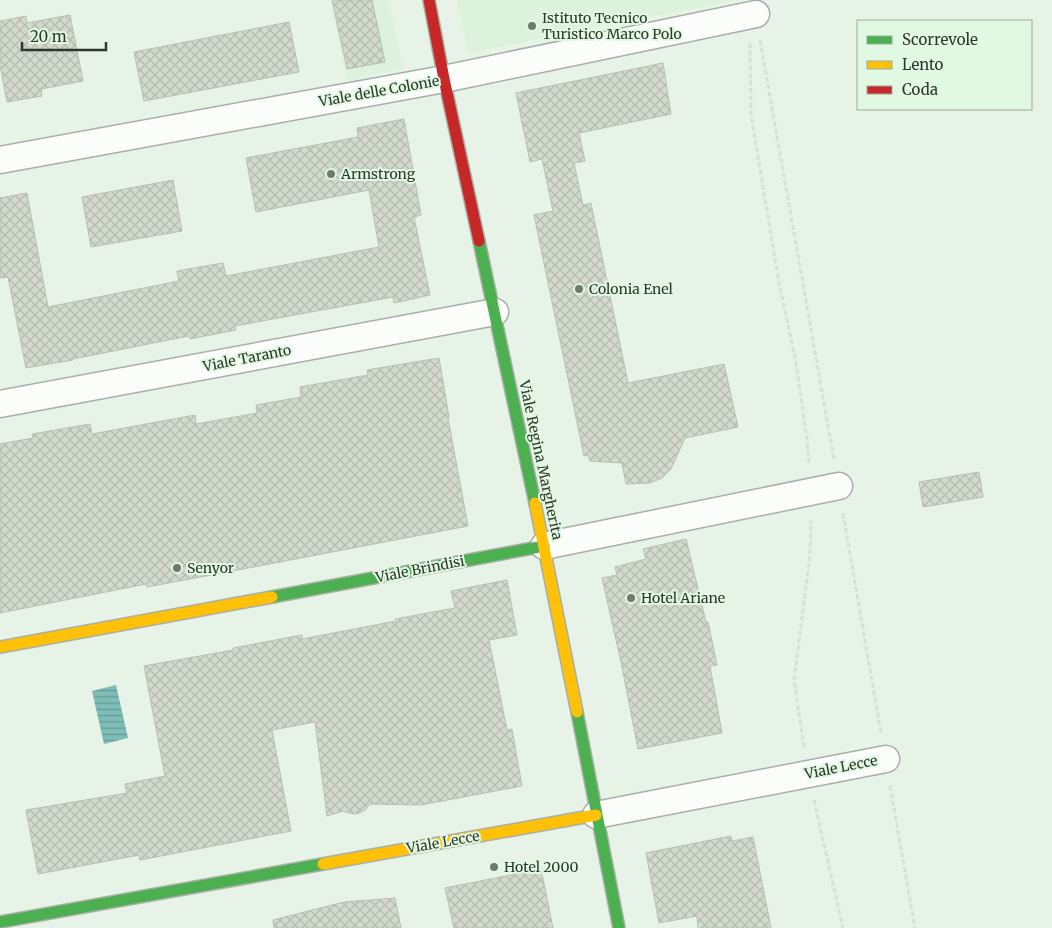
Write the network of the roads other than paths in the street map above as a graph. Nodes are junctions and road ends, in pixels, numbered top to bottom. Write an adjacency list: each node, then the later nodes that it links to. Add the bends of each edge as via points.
1 (429, 0): 3 (street, Viale Regina Margherita)
2 (752, 15): 3 (street, Viale delle Colonie)
3 (444, 80): 4 (street, Viale delle Colonie); 5 (street, Viale Regina Margherita)
4 (0, 160)
5 (495, 312): 6 (street, Viale Taranto); 8 (street, Viale Regina Margherita)
6 (0, 404)
7 (839, 486): 8 (street, Viale Brindisi)
8 (544, 546): 9 (street, Viale Brindisi); 11 (street, Viale Regina Margherita)
9 (0, 647)
10 (886, 759): 11 (street, Viale Lecce)
11 (596, 815): 12 (street, Viale Lecce); 13 (street, Viale Regina Margherita)
12 (1, 921)
13 (619, 928)

